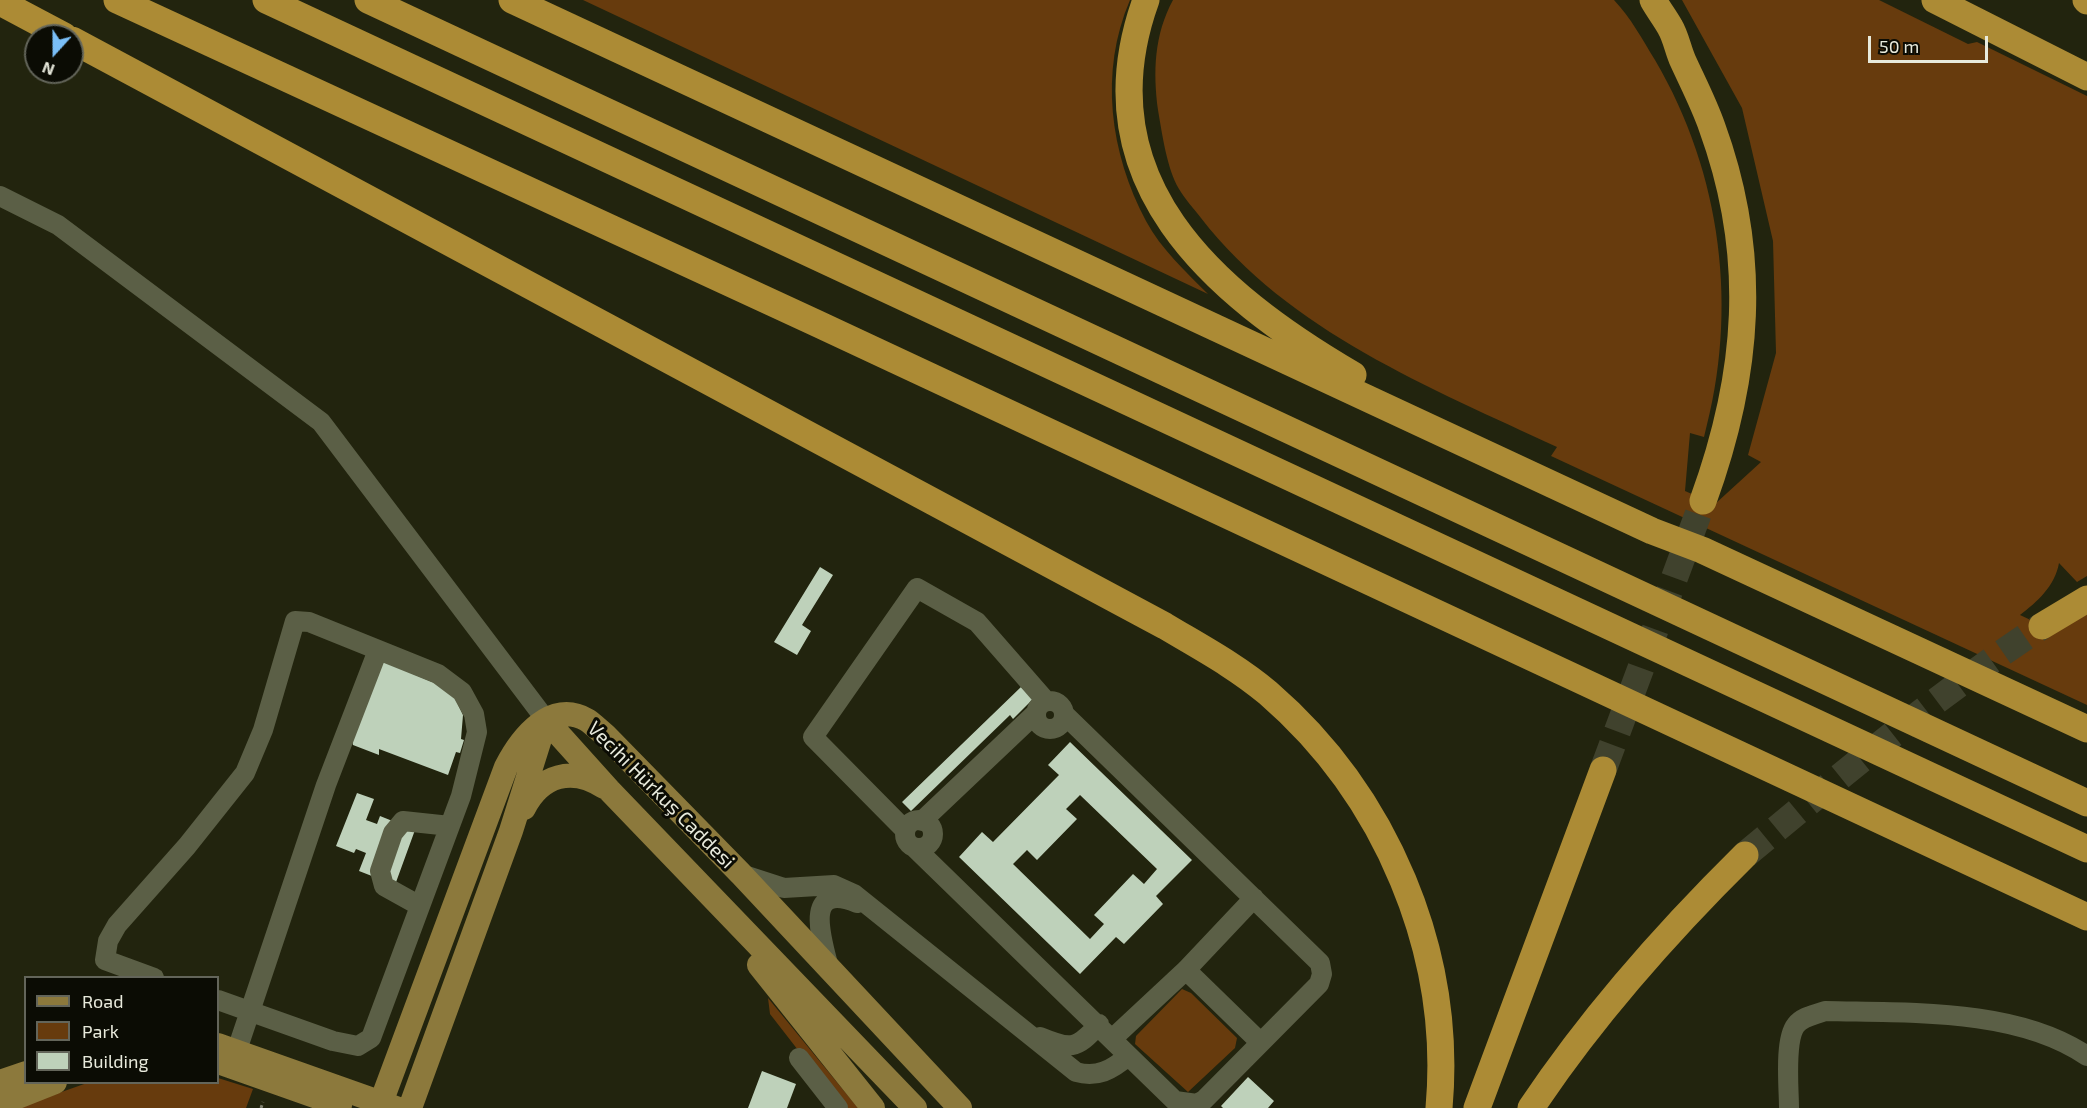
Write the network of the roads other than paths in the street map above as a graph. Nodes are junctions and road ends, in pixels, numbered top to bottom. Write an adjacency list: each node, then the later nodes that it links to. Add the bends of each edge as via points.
1 (117, 0): 36 (highway)
2 (266, 0): 29 (highway)
3 (368, 0): 25 (highway)
4 (512, 0): 16 (highway, via 1652,531)
5 (1146, 0): 16 (highway, via 1130,70 1135,142 1158,202 1173,229 1196,257 1264,317 1372,386 1677,531)
6 (1640, 0): 12 (highway)
7 (1653, 0): 12 (highway, via 1671,28)
8 (1935, 0): 13 (highway)
9 (0, 2): 10 (highway)
10 (41, 24)
11 (84, 46): 60 (highway, via 1145,615 1244,674 1326,751 1377,825 1399,870 1428,952 1436,993 1441,1054)
12 (1682, 59): 15 (highway, via 1726,169 1742,261 1738,375 1727,431)
13 (2087, 77)
14 (0, 196): 21 (lane, via 58,225 321,422)
15 (1703, 501)
16 (1702, 550): 22 (highway)
17 (2087, 599): 18 (highway)
18 (2042, 626)
19 (378, 650): 27 (lane, via 438,674 462,692 474,714 474,752); 39 (lane, via 309,622 296,621 263,730 245,773 117,925 108,941 105,960); 41 (lane, via 327,784)
20 (1041, 707): 26 (lane); 26 (lane, via 977,622 917,588 813,737); 32 (lane, via 1038,723 1051,729 1059,725 1064,714)
21 (546, 720): 24 (main road, Vecihi Hürkuş Caddesi); 28 (main road); 31 (main road, Vecihi Hürkuş Caddesi, via 564,714 586,720 605,735); 53 (main road, via 531,731 506,767)
22 (2087, 729)
23 (1603, 770): 61 (highway)
24 (609, 790): 28 (main road, via 592,779 572,775 547,780 528,800); 33 (main road, Vecihi Hürkuş Caddesi)
25 (2087, 803)
26 (914, 825): 42 (lane, via 905,839)
27 (450, 826): 34 (lane); 34 (lane, via 412,820 404,821 393,833 380,871 384,886)
28 (511, 831): 55 (main road)
29 (2087, 849)
30 (1745, 855): 62 (highway, via 1612,998)
31 (741, 874): 35 (lane, via 784,888 834,885 854,894); 37 (main road, Vecihi Hürkuş Caddesi)
32 (1254, 898): 38 (lane); 44 (lane, via 1315,956 1322,974 1319,984)
33 (717, 903): 57 (main road, via 752,957); 58 (main road, Vecihi Hürkuş Caddesi)
34 (420, 906): 41 (lane, via 371,1038 358,1046 333,1041)
35 (870, 908): 37 (lane, via 837,898 821,907 818,926); 43 (lane)
36 (2087, 917)
37 (829, 968): 59 (main road, Vecihi Hürkuş Caddesi)
38 (1186, 970): 42 (lane); 44 (lane)
39 (149, 976)
40 (219, 1000): 41 (lane)
41 (250, 1012): 45 (lane)
42 (1105, 1032): 43 (lane, via 1068,1046); 46 (lane)
43 (1032, 1035): 46 (lane, via 1042,1048 1086,1075 1102,1073)
44 (1260, 1042): 46 (lane, via 1197,1104 1175,1101)
45 (224, 1052): 53 (main road); 54 (main road)
46 (1128, 1056)
47 (2087, 1056): 63 (lane, via 2017,1024 1976,1018 1825,1011 1803,1019 1790,1038)
48 (799, 1058): 56 (lane)
49 (24, 1074): 50 (main road)
50 (0, 1082)
51 (52, 1084): 52 (main road)
52 (0, 1104)
53 (386, 1106)
54 (348, 1108)
55 (410, 1108)
56 (838, 1108)
57 (873, 1108)
58 (915, 1108)
59 (960, 1108)
60 (1439, 1108)
61 (1477, 1108)
62 (1531, 1108)
63 (1789, 1108)

